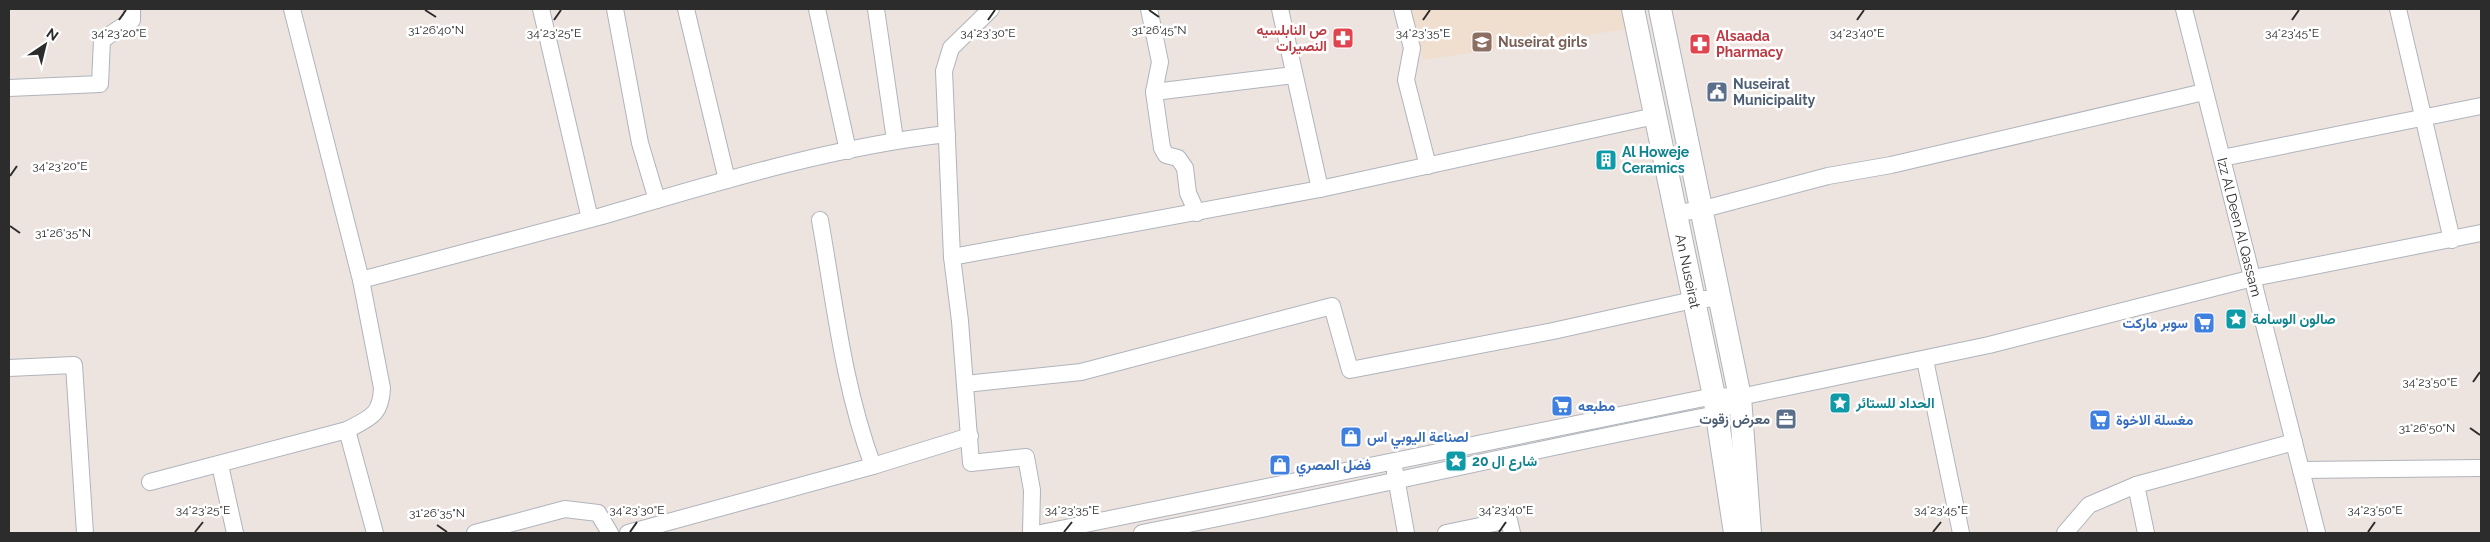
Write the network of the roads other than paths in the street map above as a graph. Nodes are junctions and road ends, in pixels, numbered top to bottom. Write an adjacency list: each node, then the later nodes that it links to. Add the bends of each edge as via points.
1 (132, 9): 17 (street, via 132,20 102,40 100,84)
2 (292, 9): 40 (street)
3 (541, 9): 34 (street)
4 (615, 9): 30 (street, via 640,143)
5 (686, 9): 28 (street)
6 (817, 9): 25 (street)
7 (876, 9): 24 (street)
8 (991, 9): 23 (street, via 952,48 944,71)
9 (1149, 9): 18 (street, via 1160,62)
10 (1280, 9): 16 (street)
11 (1402, 9): 27 (street, via 1412,48 1406,80)
12 (1637, 9): 21 (main road, An Nuseirat)
13 (1660, 9): 31 (main road, An Nuseirat)
14 (2184, 9): 19 (street, Izz Al Deen Al Qassam)
15 (2398, 9): 22 (street)
16 (1294, 75): 18 (street); 29 (street)
17 (9, 88)
18 (1154, 92): 32 (street, via 1162,148 1166,155 1178,158 1185,168 1188,193)
19 (2204, 92): 26 (street, Izz Al Deen Al Qassam); 31 (street, via 1890,165 1828,176)
20 (2481, 106): 22 (street)
21 (1655, 116): 27 (street); 33 (main road, An Nuseirat)
22 (2423, 119): 26 (street); 37 (street)
23 (947, 134): 24 (street); 38 (street)
24 (895, 140): 25 (street)
25 (848, 151): 28 (street)
26 (2222, 158): 39 (street, Izz Al Deen Al Qassam)
27 (1428, 166): 29 (street)
28 (727, 180): 30 (street)
29 (1320, 189): 32 (street)
30 (657, 200): 34 (street)
31 (1700, 210): 33 (street); 41 (main road, An Nuseirat)
32 (1197, 213): 38 (street)
33 (1675, 213): 42 (main road, An Nuseirat)
34 (590, 219): 40 (street)
35 (820, 220): 53 (street, via 841,355 852,404)
36 (2481, 233): 37 (street)
37 (2452, 240): 39 (street)
38 (952, 257): 45 (street)
39 (2253, 278): 43 (street); 50 (street, Izz Al Deen Al Qassam)
40 (361, 280): 48 (street, via 382,388 381,403 374,415)
41 (1718, 298): 42 (street); 46 (main road, An Nuseirat)
42 (1693, 300): 45 (street, via 1350,370 1332,306 1081,372); 47 (main road, An Nuseirat)
43 (1925, 360): 46 (street); 73 (street)
44 (9, 368): 59 (street, via 74,365)
45 (964, 384): 49 (street)
46 (1740, 397): 47 (street); 72 (main road, An Nuseirat)
47 (1715, 405): 51 (street); 57 (street); 71 (main road, An Nuseirat)
48 (347, 430): 52 (street); 61 (street)
49 (970, 436): 53 (street); 65 (street, via 971,464 1026,457 1032,490)
50 (2294, 442): 55 (street, Izz Al Deen Al Qassam); 58 (street)
51 (1393, 463): 57 (street); 66 (street)
52 (220, 465): 56 (street); 60 (street)
53 (873, 466): 64 (street)
54 (2481, 468): 55 (street)
55 (2301, 470): 76 (street, Izz Al Deen Al Qassam)
56 (150, 482)
57 (1398, 482): 67 (street); 68 (street)
58 (2136, 485): 74 (street, via 2089,505); 75 (street)
59 (85, 533)
60 (235, 533)
61 (375, 533)
62 (474, 533): 63 (street, via 564,509 598,512)
63 (610, 533)
64 (628, 533)
65 (1031, 533)
66 (1041, 533)
67 (1142, 533)
68 (1406, 533)
69 (1446, 533): 70 (street, via 1509,520)
70 (1512, 533)
71 (1735, 533)
72 (1750, 533)
73 (1961, 533)
74 (2065, 533)
75 (2146, 533)
76 (2317, 533)

